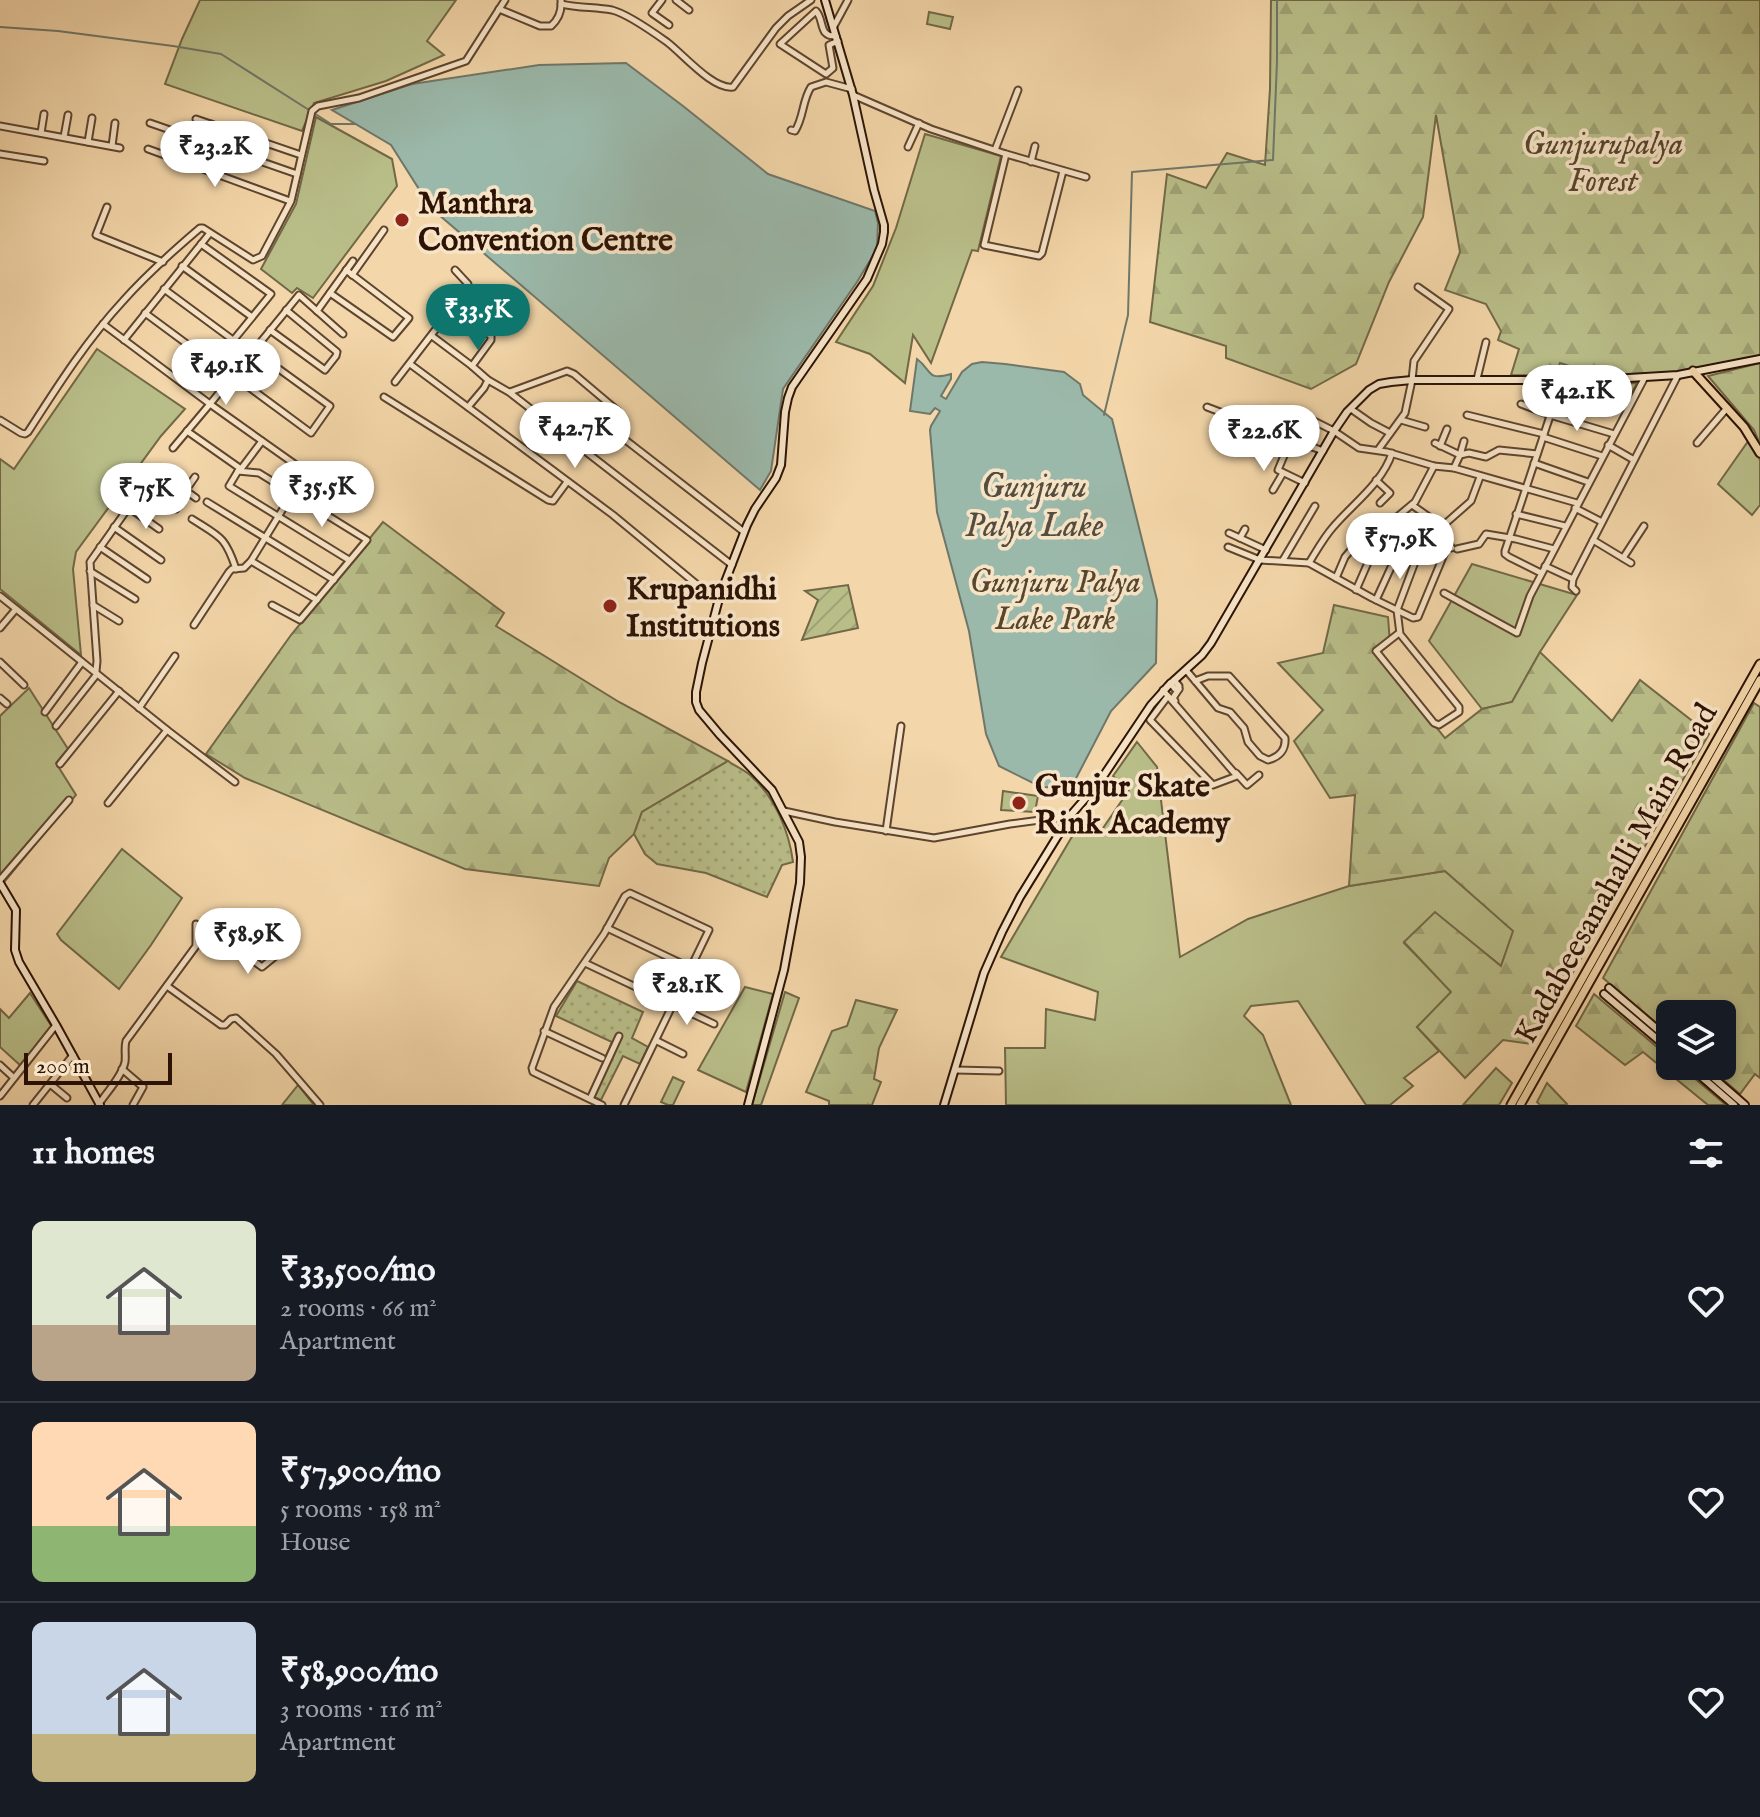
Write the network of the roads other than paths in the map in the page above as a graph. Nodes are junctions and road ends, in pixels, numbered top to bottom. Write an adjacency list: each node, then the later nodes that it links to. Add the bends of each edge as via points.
1 (505, 0): 8 (street)
2 (662, 0): 10 (street, via 652,13)
3 (676, 0): 9 (street)
4 (811, 0): 7 (street, via 776,28 728,88 615,11)
5 (825, 0): 11 (street)
6 (848, 0): 11 (street)
7 (561, 2): 8 (street, via 551,26)
8 (499, 9): 38 (street, via 466,61 359,98 318,106 309,119)
9 (689, 10)
10 (669, 25)
11 (834, 26): 12 (street)
12 (837, 39): 12 (street, via 829,45 833,68 826,74 780,44 816,11 825,34); 14 (street)
13 (1018, 90): 34 (street)
14 (852, 92): 21 (street); 24 (street, via 826,82 811,87 802,118); 150 (street, via 884,225 882,244 867,279 792,387 781,465)
15 (44, 114): 25 (street)
16 (68, 115): 26 (street)
17 (92, 118): 27 (street)
18 (196, 119): 22 (street)
19 (115, 123): 29 (street)
20 (150, 123): 28 (street)
21 (919, 123): 31 (street); 34 (street)
22 (211, 124): 28 (street); 38 (street)
23 (0, 126): 25 (street)
24 (791, 130)
25 (41, 134): 26 (street)
26 (64, 138): 27 (street)
27 (88, 142): 29 (street)
28 (214, 145): 37 (street); 42 (street)
29 (112, 146): 32 (street)
30 (1035, 146): 40 (street)
31 (908, 147)
32 (120, 148)
33 (148, 149): 44 (street)
34 (995, 150): 36 (street)
35 (0, 154): 39 (street)
36 (1006, 154): 40 (street); 41 (street, via 984,245 1039,256)
37 (216, 155)
38 (301, 155): 42 (street)
39 (44, 161)
40 (1031, 162): 41 (street)
41 (1063, 171): 43 (street)
42 (297, 174): 44 (street)
43 (1086, 177)
44 (291, 201): 47 (street, via 258,259)
45 (107, 207): 50 (street, via 96,235)
46 (384, 230): 54 (street)
47 (210, 233): 48 (street); 50 (street, via 200,228)
48 (201, 244): 51 (street); 62 (street, via 271,294)
49 (353, 261): 52 (street)
50 (163, 262): 63 (street)
51 (182, 266): 56 (street); 62 (street)
52 (346, 270): 54 (street); 57 (street)
53 (455, 270): 58 (street, via 468,284)
54 (352, 275): 57 (street, via 409,318 393,337)
55 (1418, 287): 80 (street, via 1449,309 1414,361)
56 (164, 289): 61 (street); 68 (street)
57 (330, 293): 60 (street)
58 (454, 307): 66 (street); 73 (street, via 491,336)
59 (286, 310): 60 (street, via 299,295); 64 (street); 64 (street, via 337,352 325,370)
60 (317, 311): 65 (street)
61 (145, 313): 67 (street); 68 (street, via 214,364)
62 (252, 317): 68 (street)
63 (103, 324): 67 (street); 93 (street, via 28,432)
64 (270, 330): 70 (street)
65 (343, 334)
66 (432, 336): 72 (street); 73 (street)
67 (124, 340): 85 (street)
68 (233, 340)
69 (1486, 342): 78 (street)
70 (254, 351): 75 (street); 75 (street, via 330,406 311,433)
71 (1760, 359): 74 (street)
72 (410, 364): 82 (street); 87 (street)
73 (472, 366): 79 (street)
74 (1693, 371): 76 (street); 89 (main road)
75 (233, 375): 85 (street)
76 (1678, 375): 77 (street); 115 (street)
77 (1645, 377): 81 (street); 100 (street)
78 (1477, 379): 80 (street); 81 (street)
79 (488, 380): 83 (street); 87 (street)
80 (1412, 380): 90 (street, via 1374,386); 94 (street)
81 (1562, 380): 92 (street)
82 (395, 382)
83 (509, 392): 150 (street, via 567,371 574,374 619,412 623,438); 171 (street)
84 (384, 397): 124 (street, via 548,500 553,501)
85 (210, 404): 97 (street); 103 (street)
86 (1521, 404): 92 (street)
87 (468, 407): 124 (street)
88 (1207, 407): 102 (street)
89 (1727, 408): 105 (street); 111 (main road)
90 (1351, 409): 98 (street); 99 (street)
91 (1467, 415): 101 (street)
92 (1550, 415): 100 (street); 101 (street)
93 (0, 420)
94 (1401, 420): 95 (street); 99 (street)
95 (1425, 427)
96 (1447, 429): 113 (street, via 1438,445)
97 (187, 431): 107 (street); 119 (street)
98 (1334, 431): 102 (street, via 1304,416); 108 (street); 109 (street, via 1359,448)
99 (1390, 433): 109 (street)
100 (1614, 434): 106 (street)
101 (1543, 436): 112 (street); 114 (street)
102 (1291, 439): 108 (street); 120 (street, via 1278,470)
103 (262, 441): 119 (street); 131 (street, via 303,473)
104 (1464, 441): 113 (street)
105 (1697, 443)
106 (1608, 445): 114 (street); 115 (street)
107 (173, 448)
108 (1323, 451): 126 (street)
109 (1377, 451): 110 (street)
110 (1392, 453): 117 (street); 123 (street)
111 (1760, 453)
112 (1537, 454): 113 (street, via 1499,450 1486,457); 116 (street)
113 (1460, 455): 118 (street)
114 (1602, 456): 125 (street)
115 (1634, 460): 143 (street)
116 (1534, 463): 125 (street); 128 (street)
117 (1434, 466): 118 (street); 135 (street)
118 (1454, 468): 122 (street)
119 (240, 470): 131 (street, via 259,473); 141 (street, via 229,486)
120 (1283, 473): 126 (street); 130 (street)
121 (195, 477): 129 (street)
122 (1480, 477): 128 (street); 147 (street, via 1471,501)
123 (1376, 480): 134 (street, via 1390,493); 169 (street)
124 (567, 482): 187 (street)
125 (1588, 482): 137 (street)
126 (1305, 483): 159 (street)
127 (143, 487): 129 (street, via 157,470); 138 (street); 139 (street)
128 (1525, 488): 137 (street); 140 (street)
129 (186, 490): 132 (street)
130 (1273, 490)
131 (292, 494): 141 (street); 168 (street, via 367,540)
132 (196, 498)
133 (207, 502): 153 (street)
134 (1380, 503)
135 (1412, 505): 147 (street); 176 (street, via 1362,537)
136 (1315, 506): 166 (street)
137 (1576, 506): 143 (street); 144 (street)
138 (128, 507): 146 (street); 148 (street)
139 (176, 509)
140 (1516, 514): 144 (street); 152 (street)
141 (278, 516): 153 (street); 168 (street)
142 (192, 519): 173 (street, via 222,538)
143 (1602, 522): 155 (street)
144 (1565, 526): 158 (street)
145 (1644, 526): 163 (street)
146 (114, 527): 156 (street); 164 (street)
147 (1439, 528): 152 (street, via 1455,549 1479,544 1486,534); 191 (street, via 1418,554)
148 (159, 529)
149 (1245, 529): 154 (street)
150 (744, 532): 171 (street)
151 (1229, 533): 154 (street)
152 (1510, 537): 158 (street); 175 (street, via 1505,554)
153 (265, 538): 167 (street); 179 (street)
154 (1240, 538): 159 (street)
155 (1593, 540): 163 (street); 178 (street)
156 (100, 547): 174 (street); 177 (street)
157 (1228, 547): 165 (street)
158 (1554, 549): 172 (street)
159 (1266, 550): 165 (street)
160 (1399, 550): 186 (street)
161 (1445, 552): 191 (street, via 1418,617)
162 (1370, 558): 180 (street)
163 (1623, 558): 170 (street)
164 (161, 560)
165 (1260, 560): 166 (street); 200 (street, via 1211,643)
166 (1283, 560): 169 (street)
167 (251, 561): 173 (street); 185 (street)
168 (350, 561): 179 (street)
169 (1309, 563): 176 (street)
170 (1631, 563)
171 (732, 565): 187 (street)
172 (1545, 566): 175 (street); 178 (street)
173 (236, 569): 193 (street)
174 (90, 571): 184 (street); 188 (street)
175 (1541, 573): 182 (street, via 1517,633)
176 (1336, 578): 180 (street)
177 (147, 579)
178 (1573, 579): 181 (street)
179 (334, 580): 185 (street)
180 (1356, 590): 186 (street)
181 (1576, 591)
182 (1444, 593)
183 (0, 596): 190 (street)
184 (135, 599)
185 (317, 600): 189 (street, via 300,620)
186 (1376, 600): 191 (street)
187 (718, 602): 222 (street, via 696,702 765,781)
188 (93, 605): 192 (street); 201 (street)
189 (272, 605)
190 (16, 609): 194 (street); 198 (street)
191 (1397, 610): 195 (street)
192 (119, 621)
193 (194, 625)
194 (0, 628)
195 (1399, 633): 195 (street, via 1459,707 1439,725 1376,651)
196 (175, 656): 210 (street)
197 (0, 662): 205 (street)
198 (82, 662): 201 (street); 211 (street)
199 (1760, 664): 232 (main road, Kadabeesanahalli Main Road)
200 (1186, 670): 203 (street); 204 (street)
201 (96, 673): 206 (street); 212 (street)
202 (1760, 680): 232 (main road, Kadabeesanahalli Main Road)
203 (1172, 681): 207 (street); 218 (street, via 1179,689 1173,698 1246,785)
204 (1195, 681): 204 (street, via 1244,728 1260,756 1268,760 1284,750 1285,738 1229,676)
205 (24, 685)
206 (119, 691): 210 (street); 215 (street)
207 (1166, 693): 207 (street, via 1150,720 1213,785 1237,776); 223 (street, via 1151,705)
208 (0, 698): 209 (street)
209 (7, 704)
210 (139, 708): 214 (street)
211 (45, 712)
212 (56, 726)
213 (901, 726): 224 (street)
214 (167, 730): 219 (street); 221 (street)
215 (72, 749): 216 (street); 217 (street)
216 (79, 754)
217 (60, 764)
218 (1259, 775)
219 (235, 782)
220 (69, 800): 225 (street)
221 (108, 803)
222 (784, 811): 224 (street); 263 (street, via 799,842 800,883 784,970)
223 (1070, 816): 224 (street, via 934,838); 248 (street, via 1002,932 979,986)
224 (886, 831)
225 (0, 881): 237 (street, via 16,910 19,962)
226 (196, 924): 228 (street)
227 (607, 928): 230 (street); 231 (street); 231 (street, via 628,894 709,930)
228 (196, 936): 229 (street, via 205,932 262,967); 233 (street, via 196,946)
229 (284, 949)
230 (585, 963): 235 (street); 239 (street)
231 (691, 968): 234 (street); 235 (street)
232 (1587, 977): 265 (main road, Kadabeesanahalli Main Road); 266 (main road, Kadabeesanahalli Main Road)
233 (167, 986): 247 (street, via 126,1041); 260 (street, via 221,1025 236,1018)
234 (731, 987)
235 (673, 1004): 236 (street); 242 (street)
236 (714, 1024)
237 (56, 1025): 244 (street); 250 (street)
238 (1656, 1029): 241 (street, via 1607,991)
239 (544, 1031): 245 (street); 256 (street, via 533,1072)
240 (619, 1036): 256 (street)
241 (1656, 1037)
242 (657, 1041): 243 (street); 262 (street)
243 (683, 1054)
244 (73, 1055): 253 (street); 257 (street)
245 (602, 1058)
246 (0, 1065): 250 (street)
247 (122, 1069): 257 (street); 259 (street, via 143,1087)
248 (955, 1070): 249 (street); 264 (street)
249 (999, 1071)
250 (14, 1078): 254 (street)
251 (1705, 1080): 267 (street)
252 (1716, 1080): 268 (street)
253 (50, 1084): 255 (street); 258 (street)
254 (0, 1096)
255 (67, 1098)
256 (590, 1099): 261 (street)
257 (99, 1104)
258 (33, 1105)
259 (133, 1105)
260 (320, 1105)
261 (602, 1105)
262 (624, 1105)
263 (748, 1105)
264 (944, 1105)
265 (1511, 1105)
266 (1520, 1105)
267 (1734, 1105)
268 (1745, 1105)

